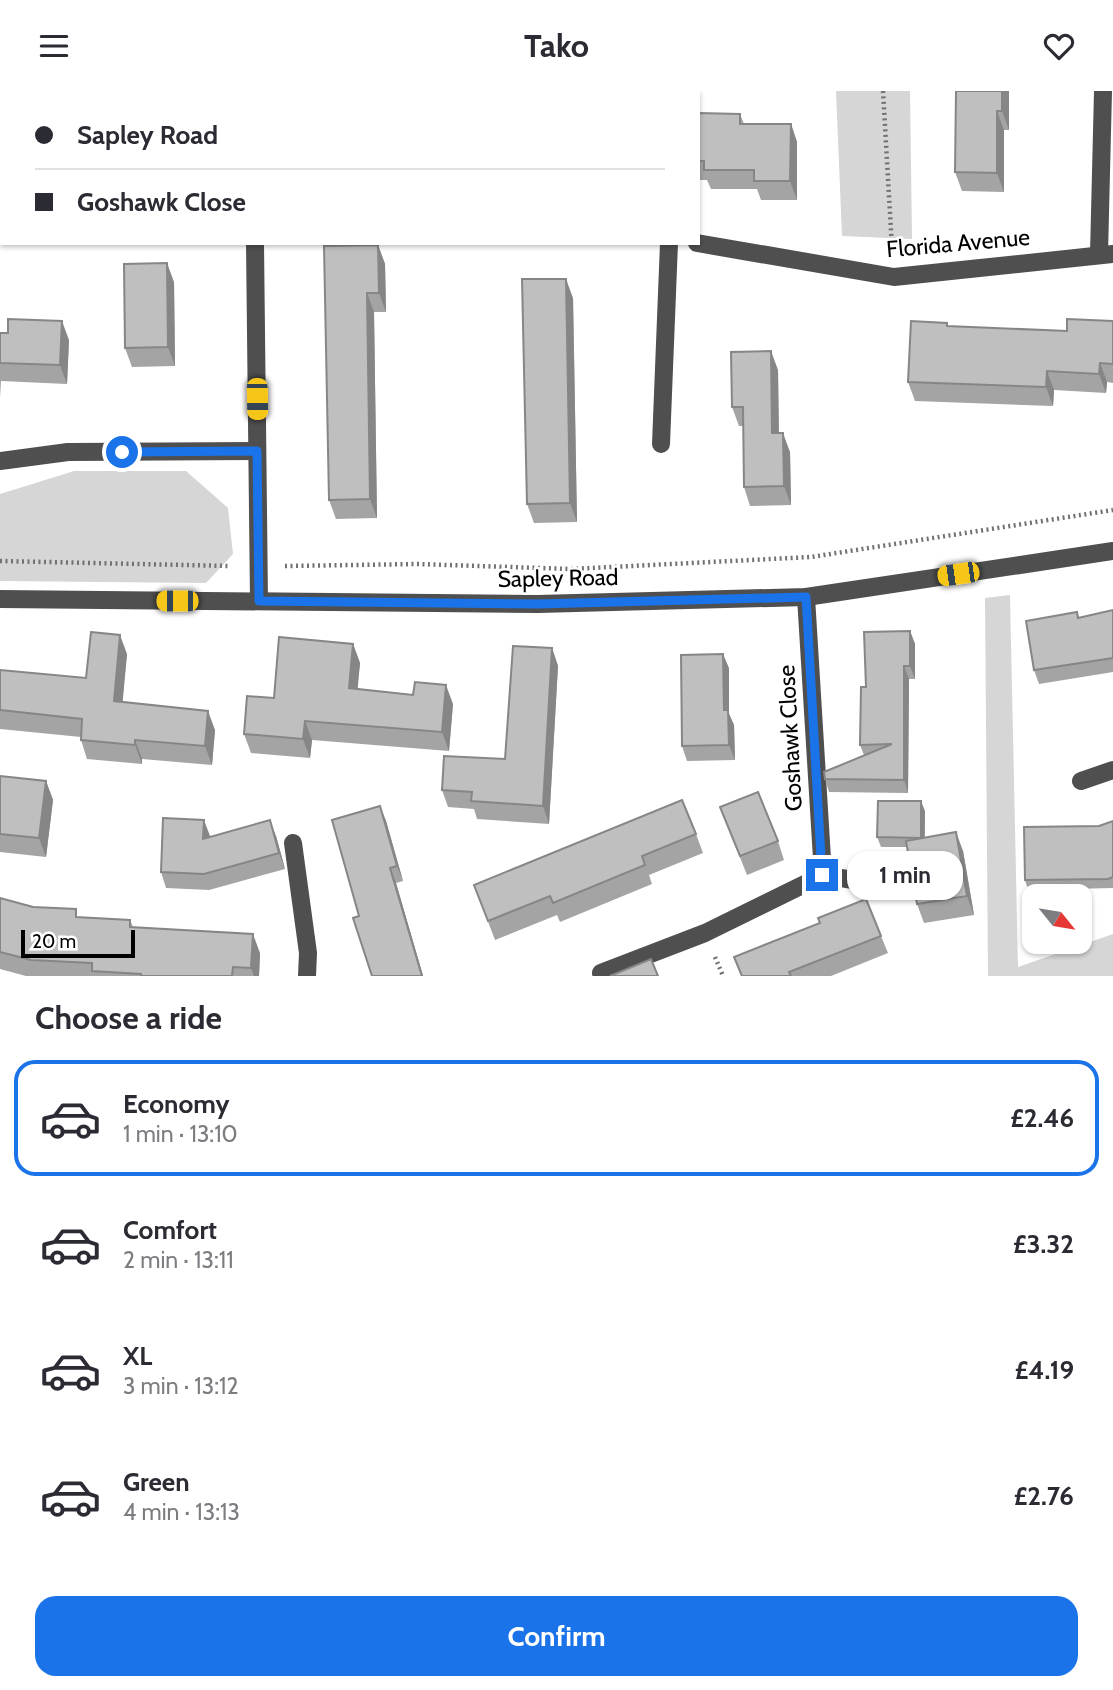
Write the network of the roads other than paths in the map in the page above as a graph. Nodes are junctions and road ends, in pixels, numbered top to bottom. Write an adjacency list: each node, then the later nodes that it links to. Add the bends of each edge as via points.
1 (1102, 91): 5 (street, Florida Avenue)
2 (700, 244): 5 (street, Florida Avenue, via 894,277)
3 (255, 245): 7 (street)
4 (669, 245): 6 (street)
5 (1106, 254)
6 (661, 444)
7 (257, 451): 8 (street, via 68,452); 12 (street)
8 (0, 461)
9 (1113, 551): 10 (street, Sapley Road)
10 (806, 597): 12 (street, Sapley Road, via 538,604); 16 (street, Goshawk Close)
11 (0, 599): 12 (street, Sapley Road)
12 (259, 601)
13 (1113, 770): 14 (street)
14 (1081, 781)
15 (293, 843): 19 (street)
16 (822, 875): 17 (street); 18 (street, via 705,933)
17 (859, 881)
18 (601, 973)
19 (307, 976)

